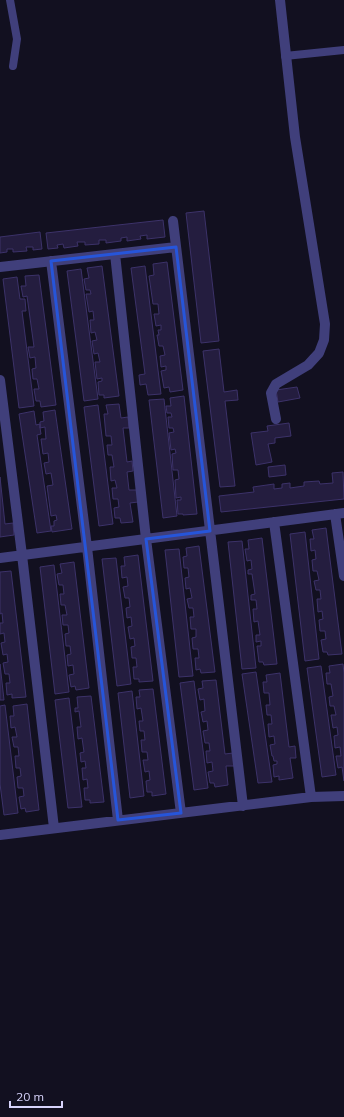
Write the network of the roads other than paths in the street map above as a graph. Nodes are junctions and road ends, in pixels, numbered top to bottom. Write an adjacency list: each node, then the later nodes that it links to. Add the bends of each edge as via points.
1 (10, 0): 5 (lane, via 16,39)
2 (280, 0): 4 (street)
3 (344, 50): 4 (lane)
4 (285, 56): 12 (street, via 295,137 325,324 324,340 319,352 308,365 276,384 271,393)
5 (13, 66)
6 (173, 221): 7 (street)
7 (176, 247): 8 (street); 15 (street)
8 (114, 254): 9 (street); 16 (street)
9 (51, 261): 10 (street); 17 (street)
10 (0, 267)
11 (0, 380): 18 (street)
12 (276, 418)
13 (340, 513): 14 (street); 20 (street)
14 (274, 522): 15 (street); 22 (street)
15 (210, 531): 16 (street); 23 (street)
16 (146, 539): 17 (street); 24 (street)
17 (87, 547): 18 (street); 25 (street)
18 (22, 556): 19 (street); 26 (street)
19 (0, 558)
20 (344, 576)
21 (344, 796): 22 (street)
22 (311, 797): 23 (street)
23 (243, 806): 24 (street)
24 (181, 813): 25 (street)
25 (118, 820): 26 (street)
26 (54, 828): 27 (street)
27 (0, 834)

